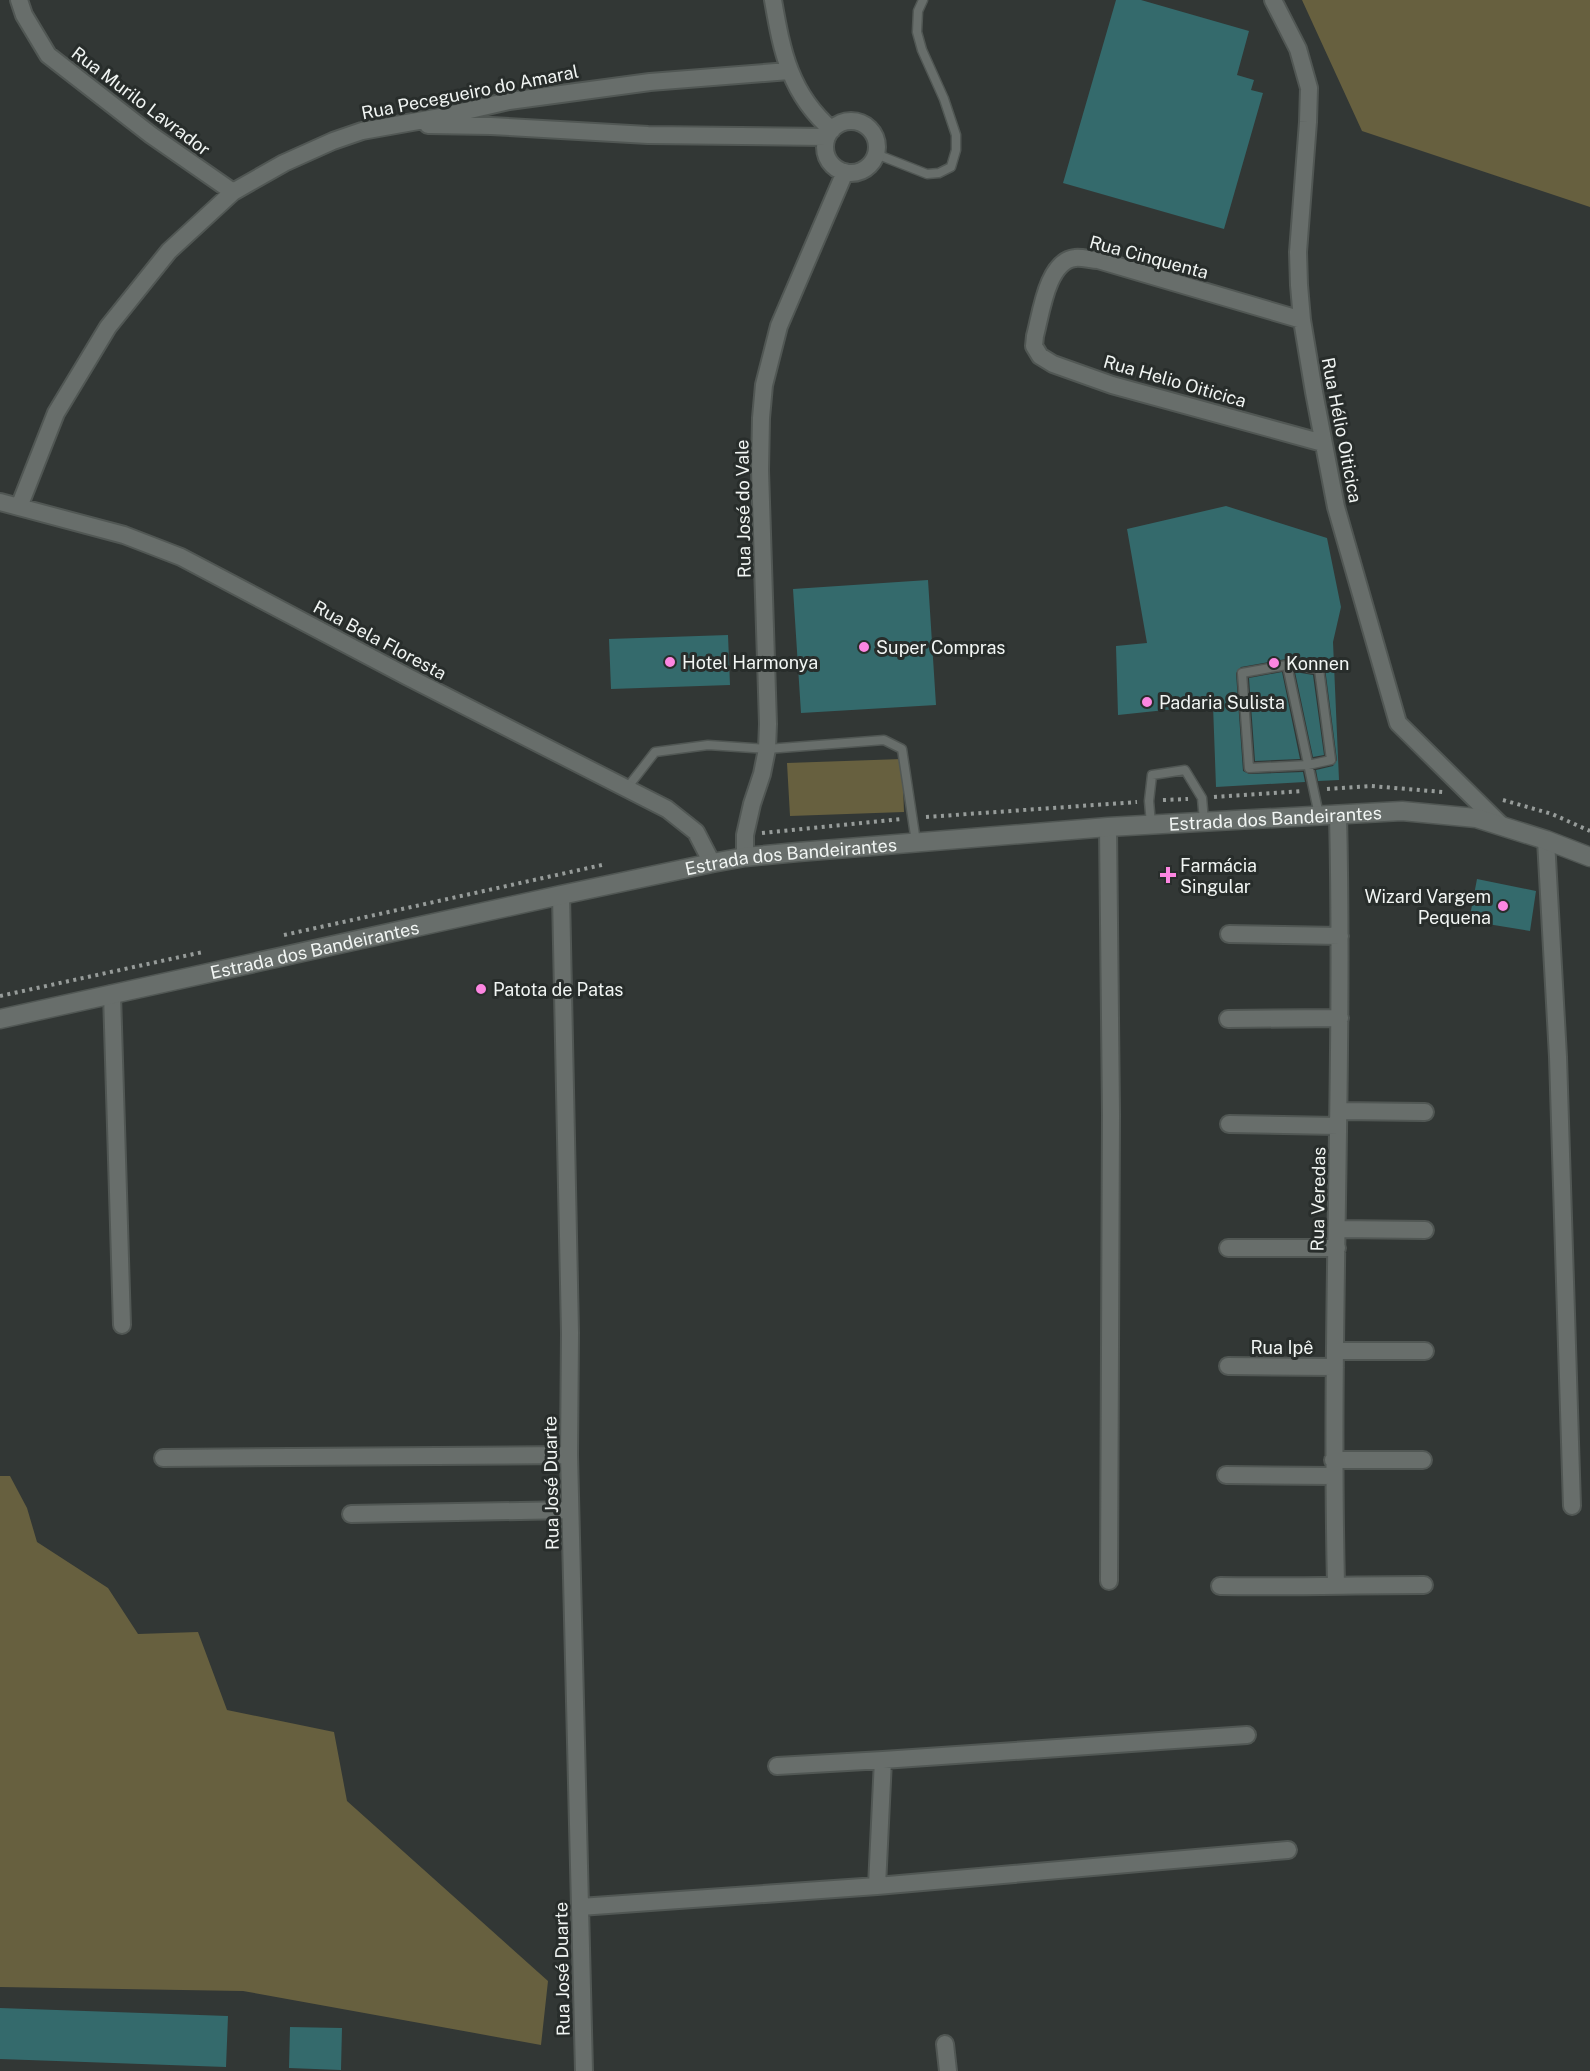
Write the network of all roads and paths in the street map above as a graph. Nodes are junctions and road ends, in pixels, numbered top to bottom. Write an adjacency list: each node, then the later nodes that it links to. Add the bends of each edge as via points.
1 (19, 0): 10 (street, Rua Murilo Lavrador, via 48,55)
2 (923, 0): 8 (lane, via 917,32 956,135 951,167 927,174)
3 (1273, 0): 11 (street, Rua Hélio Oiticica, via 1298,49 1309,88 1298,252)
4 (773, 1): 5 (street)
5 (789, 71): 6 (street, Rua Pecegueiro do Amaral, via 592,89); 7 (street)
6 (391, 125): 7 (street, via 648,135); 10 (street, Rua Pecegueiro do Amaral, via 333,141)
7 (829, 133): 8 (street, via 848,121 864,124 875,136); 9 (street, via 826,155)
8 (876, 154): 9 (street, via 862,171)
9 (845, 172): 17 (street, Rua José do Vale, via 779,326 764,385 760,470)
10 (233, 192): 15 (street, Rua Pecegueiro do Amaral, via 169,251 108,327 56,413)
11 (1302, 321): 12 (street, Rua Cinquenta, via 1098,260 1076,258 1058,266 1051,278); 13 (street, Rua Hélio Oiticica)
12 (1035, 336): 13 (street, Rua Helio Oiticica, via 1034,346 1040,356 1053,364 1112,385)
13 (1323, 443): 24 (street, Rua Hélio Oiticica, via 1336,507 1398,723)
14 (0, 502): 15 (street, Rua Bela Floresta)
15 (19, 507): 19 (street, Rua Bela Floresta, via 124,535 182,557)
16 (1287, 665): 18 (lane); 18 (lane, via 1319,669 1331,760); 18 (lane, via 1242,673 1249,768)
17 (767, 749): 19 (lane, via 708,745 655,752); 27 (lane, via 884,740 902,749); 28 (street, Rua José do Vale, via 747,824)
18 (1308, 765): 21 (lane)
19 (627, 788): 30 (street, Rua Bela Floresta, via 667,809 696,832)
20 (1338, 814): 21 (main road, Estrada dos Bandeirantes); 24 (main road, Estrada dos Bandeirantes, via 1423,812); 34 (street, Rua Veredas)
21 (1319, 815): 22 (main road, Estrada dos Bandeirantes)
22 (1204, 821): 23 (main road, Estrada dos Bandeirantes); 23 (lane, via 1202,798 1185,770 1152,775)
23 (1151, 824): 25 (main road, Estrada dos Bandeirantes)
24 (1501, 825): 26 (main road, Estrada dos Bandeirantes)
25 (1108, 827): 27 (main road, Estrada dos Bandeirantes); 61 (street)
26 (1546, 840): 29 (main road, Estrada dos Bandeirantes); 58 (street, via 1558,1057)
27 (916, 842): 28 (main road, Estrada dos Bandeirantes)
28 (745, 857): 30 (main road, Estrada dos Bandeirantes)
29 (1590, 857)
30 (712, 863): 32 (main road, Estrada dos Bandeirantes)
31 (603, 864): 35 (path)
32 (561, 895): 37 (main road, Estrada dos Bandeirantes); 53 (street, Rua José Duarte, via 570,1333)
33 (1229, 934): 34 (street)
34 (1340, 936): 39 (street, Rua Veredas)
35 (273, 937)
36 (204, 952): 38 (path)
37 (112, 994): 40 (main road, Estrada dos Bandeirantes); 49 (street)
38 (0, 996)
39 (1340, 1018): 41 (street); 43 (street, Rua Veredas)
40 (0, 1019)
41 (1228, 1019)
42 (1425, 1112): 43 (street)
43 (1339, 1118): 44 (street); 45 (street, Rua Veredas)
44 (1229, 1124)
45 (1337, 1229): 46 (street); 48 (street, Rua Veredas)
46 (1425, 1230)
47 (1228, 1248): 48 (street)
48 (1337, 1248): 51 (street, Rua Veredas)
49 (122, 1325)
50 (1425, 1351): 51 (street, Rua Ipê)
51 (1335, 1359): 52 (street, Rua Ipê); 56 (street, Rua Veredas)
52 (1228, 1366)
53 (568, 1455): 54 (street); 59 (street, Rua José Duarte)
54 (163, 1458)
55 (1423, 1460): 56 (street)
56 (1333, 1468): 57 (street); 62 (street, Rua Veredas)
57 (1226, 1475)
58 (1572, 1506)
59 (570, 1510): 60 (street); 70 (street, Rua José Duarte)
60 (351, 1514)
61 (1109, 1581)
62 (1336, 1585): 63 (street); 64 (street)
63 (1424, 1585)
64 (1220, 1586)
65 (1247, 1735): 66 (street)
66 (883, 1760): 67 (street); 69 (street)
67 (777, 1766)
68 (1288, 1850): 69 (street)
69 (877, 1886): 70 (street)
70 (580, 1907): 72 (street, Rua José Duarte)
71 (945, 2044): 73 (street)
72 (584, 2071)
73 (948, 2071)

